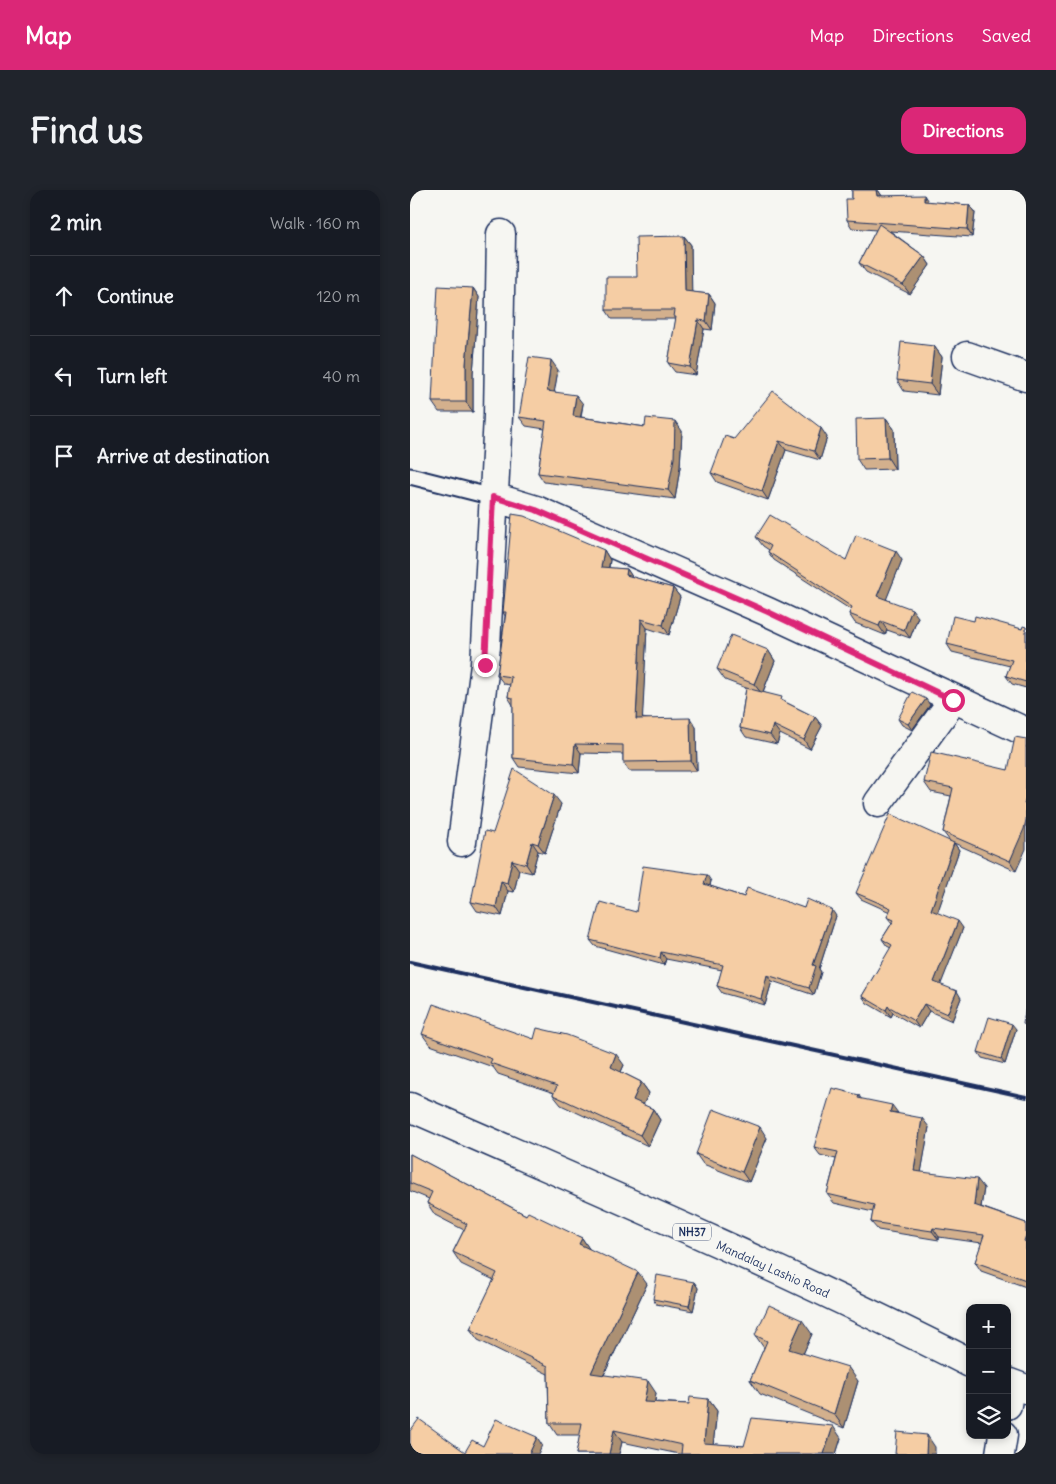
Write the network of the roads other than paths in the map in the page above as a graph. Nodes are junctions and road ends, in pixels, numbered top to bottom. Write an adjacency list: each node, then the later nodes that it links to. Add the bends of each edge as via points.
1 (501, 234): 5 (main road, via 498,416)
2 (967, 356): 3 (main road)
3 (1026, 377)
4 (410, 476): 5 (lane)
5 (493, 497): 6 (main road, via 536,510 759,608); 9 (main road, via 485,665)
6 (953, 700): 7 (main road); 8 (main road)
7 (1026, 732)
8 (878, 803)
9 (462, 842)
10 (410, 1107): 11 (main road, Mandalay Lashio Road / NH37, via 614,1196 872,1314)
11 (966, 1361)
12 (1002, 1439): 13 (main road)
13 (1000, 1454)

